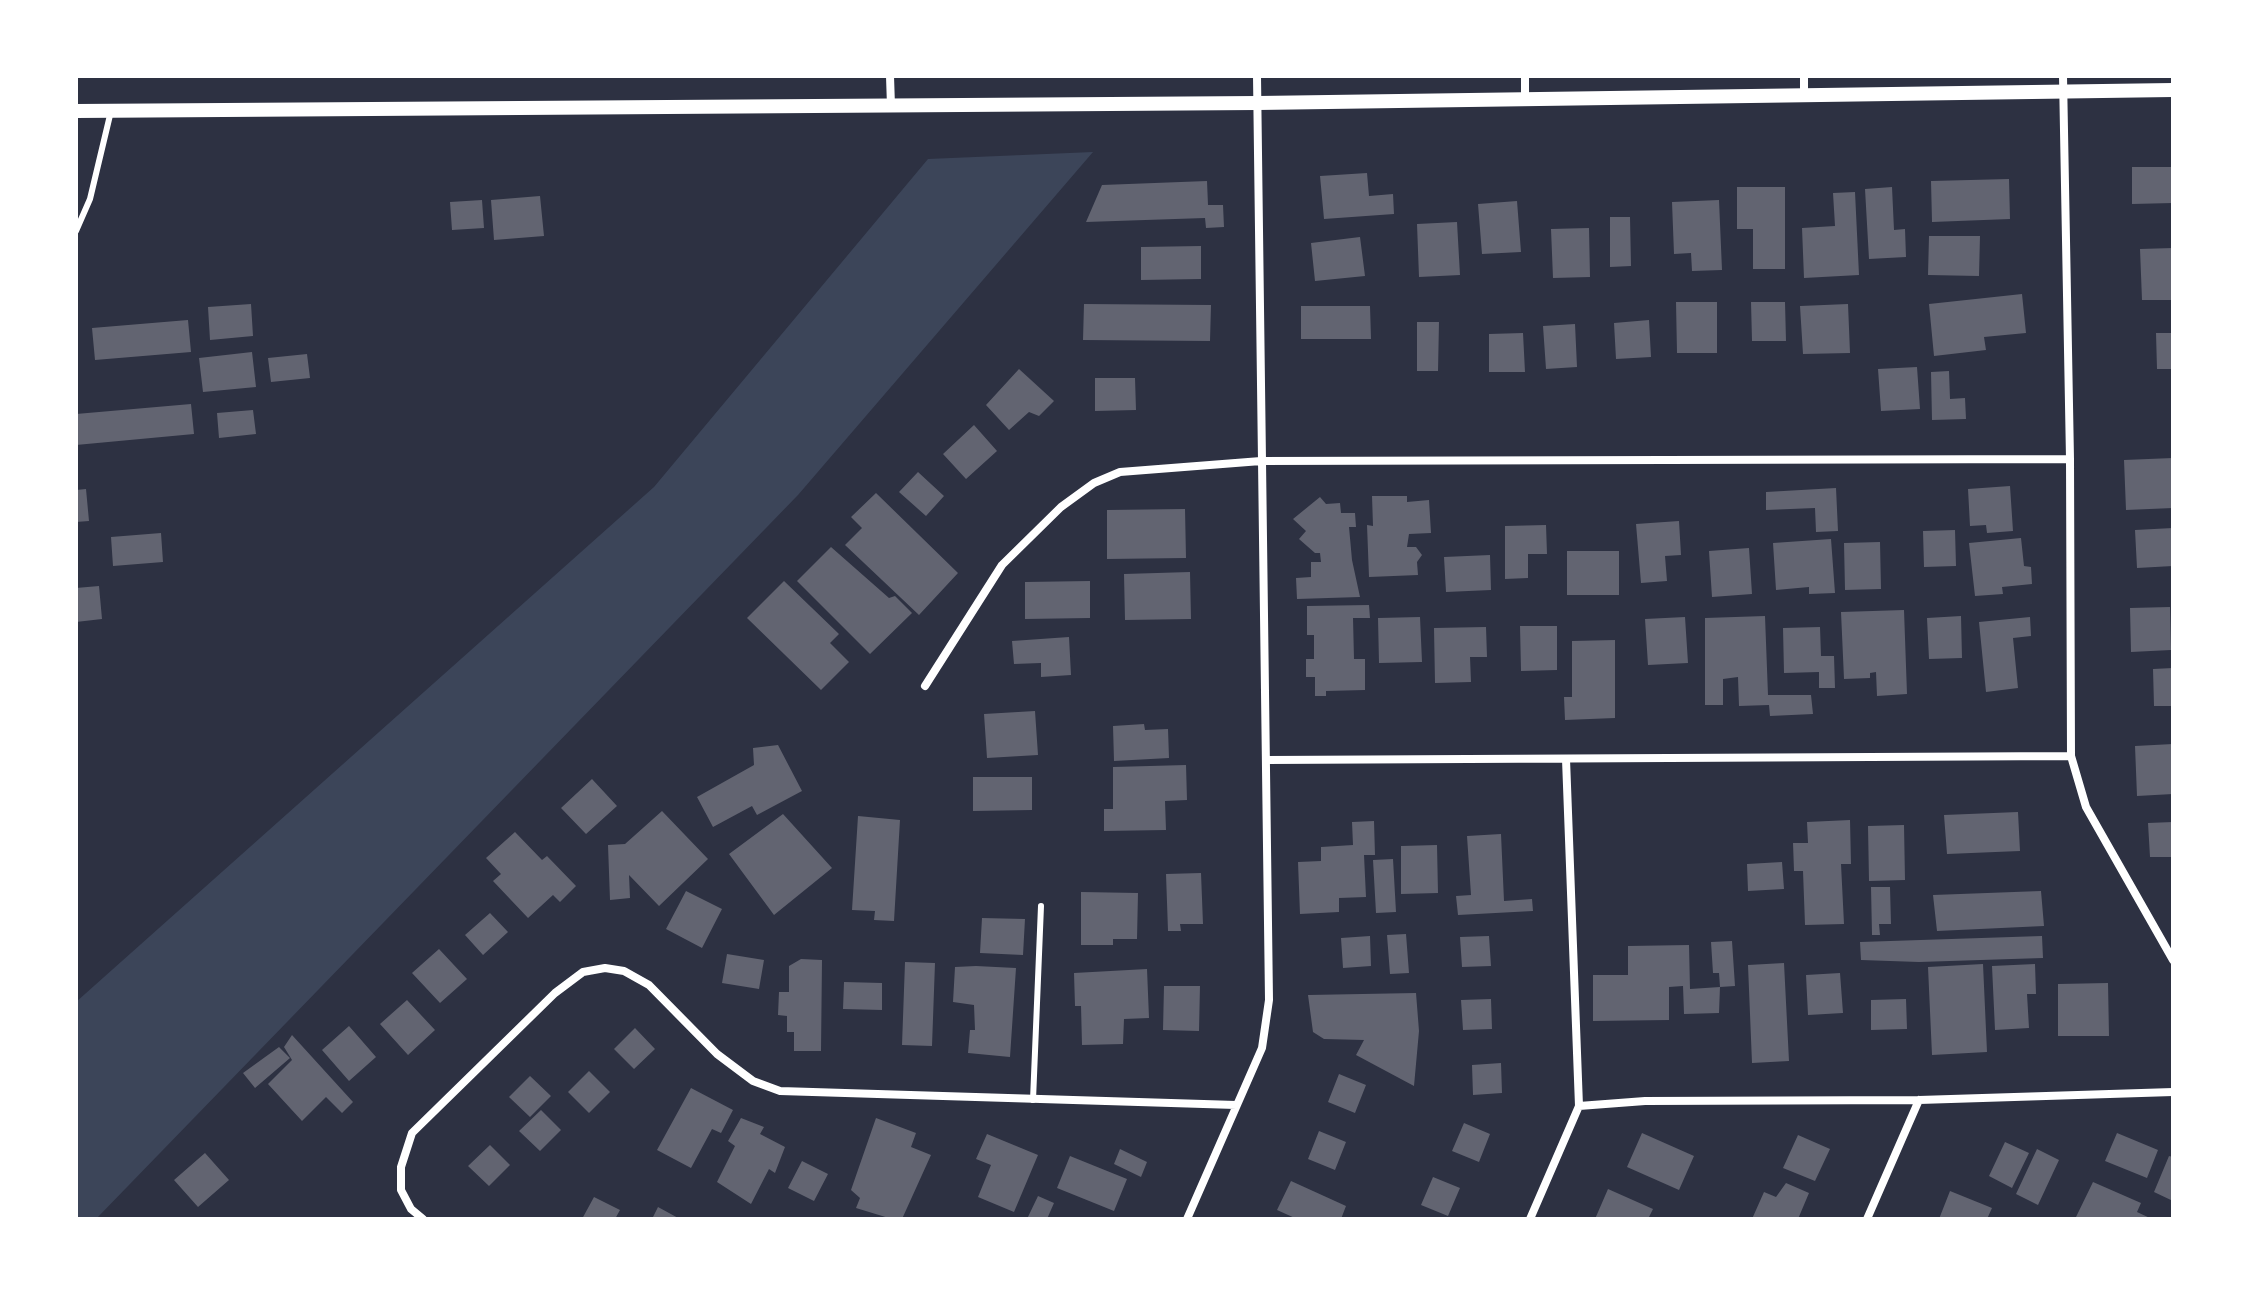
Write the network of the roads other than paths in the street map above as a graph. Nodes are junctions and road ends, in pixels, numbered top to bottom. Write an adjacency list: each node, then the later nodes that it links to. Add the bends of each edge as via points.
1 (890, 76): 11 (street)
2 (1257, 76): 10 (street)
3 (1525, 76): 9 (street)
4 (1804, 76): 8 (street)
5 (2063, 76): 7 (street)
6 (2173, 90): 7 (street)
7 (2063, 92): 8 (street); 15 (street)
8 (1804, 95): 9 (street)
9 (1525, 99): 10 (street)
10 (1258, 103): 11 (street); 16 (street)
11 (891, 107): 13 (street)
12 (76, 111): 13 (street)
13 (111, 111): 14 (lane, via 90,199)
14 (76, 231)
15 (2070, 459): 16 (street); 18 (street)
16 (1261, 461): 17 (street, via 1120,472 1094,483 1061,507 1002,565); 20 (street)
17 (925, 686)
18 (2071, 756): 19 (street); 22 (street, via 2086,807)
19 (1566, 759): 20 (street); 27 (street)
20 (1267, 760): 26 (street, via 1269,1000 1262,1048)
21 (1041, 906): 24 (lane)
22 (2173, 960)
23 (2173, 1092): 25 (street)
24 (1033, 1100): 26 (street); 28 (street, via 780,1091 753,1081 717,1054 649,985 624,971 583,972 412,1133 401,1167 401,1190)
25 (1919, 1100): 27 (street); 31 (street)
26 (1236, 1105): 29 (street)
27 (1579, 1106): 30 (street)
28 (423, 1219)
29 (1187, 1219)
30 (1530, 1219)
31 (1867, 1219)

